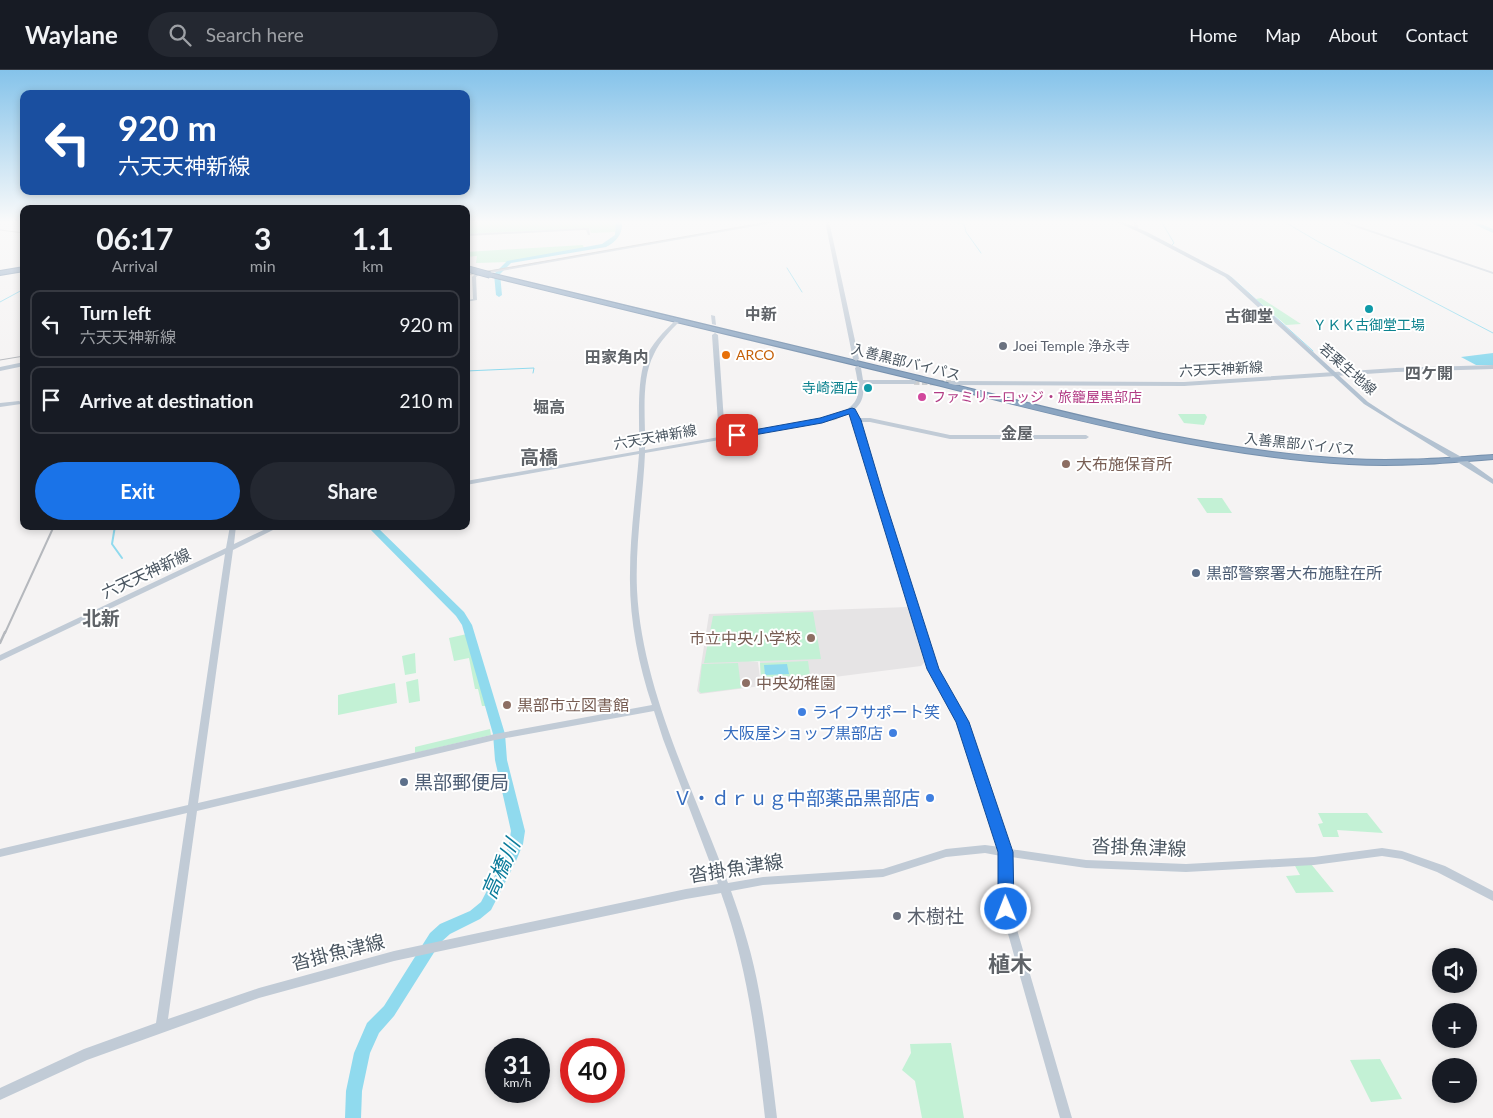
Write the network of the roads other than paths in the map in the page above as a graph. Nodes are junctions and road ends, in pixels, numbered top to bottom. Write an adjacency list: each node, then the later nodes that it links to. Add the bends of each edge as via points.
1 (20, 270): 6 (highway)
2 (470, 270): 9 (highway, 入善黒部バイパス, bridge)
3 (501, 270): 7 (street, via 474,276 475,300)
4 (837, 270): 12 (street)
5 (1215, 270): 17 (main road, 若栗生地線, via 1227,276)
6 (0, 274)
7 (470, 300)
8 (713, 316): 10 (street)
9 (678, 320): 27 (street, via 655,347 645,371); 29 (highway, 入善黒部バイパス, via 1216,447 1334,461)
10 (714, 324)
11 (715, 335): 26 (street)
12 (856, 359)
13 (20, 365): 16 (street)
14 (1493, 367): 17 (street, 六天天神新線)
15 (858, 368): 18 (street)
16 (0, 369)
17 (1333, 374): 20 (street, 六天天神新線, via 1184,384); 29 (main road, 若栗生地線, via 1366,403)
18 (861, 382): 19 (street); 23 (street, via 860,399)
19 (914, 382)
20 (951, 383)
21 (19, 403): 22 (street)
22 (0, 405)
23 (852, 410): 24 (street); 26 (street, 六天天神新線, via 835,418)
24 (857, 420): 25 (street, via 950,437); 38 (street, via 933,669 962,722)
25 (1086, 437)
26 (722, 438): 27 (street, 六天天神新線)
27 (642, 452): 30 (street, 六天天神新線); 36 (street, via 633,585 642,653)
28 (1493, 457): 29 (highway, 入善黒部バイパス)
29 (1462, 461): 31 (main road, 若栗生地線)
30 (470, 482)
31 (1493, 482)
32 (232, 530): 34 (street)
33 (270, 530): 34 (street, 六天天神新線)
34 (229, 549): 35 (street, 六天天神新線); 37 (street)
35 (0, 658)
36 (656, 707): 37 (street, via 495,737); 40 (street)
37 (192, 809): 39 (street); 42 (street)
38 (1006, 852): 40 (street, 沓掛魚津線, via 985,849 946,853 883,872 802,877); 41 (street, 沓掛魚津線, via 1086,864 1186,868 1314,861 1382,852 1402,855 1441,869); 45 (street, via 1006,909)
39 (0, 853)
40 (725, 888): 42 (street, 沓掛魚津線, via 394,956 295,982); 44 (street, via 746,958 760,1029)
41 (1493, 896)
42 (161, 1026): 43 (street, 沓掛魚津線, via 84,1055)
43 (0, 1094)
44 (771, 1118)
45 (1066, 1118)

